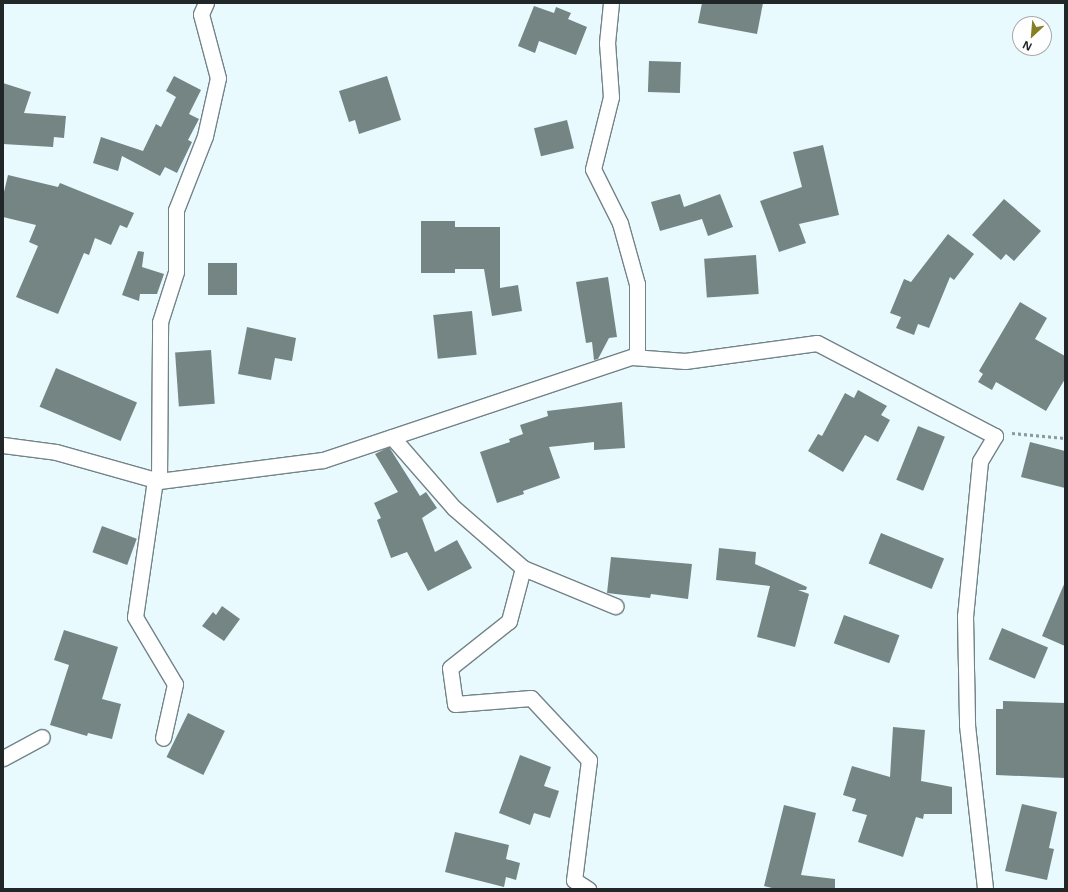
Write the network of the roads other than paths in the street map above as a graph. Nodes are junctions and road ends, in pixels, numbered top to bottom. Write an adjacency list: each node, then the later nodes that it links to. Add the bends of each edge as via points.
1 (206, 3): 6 (street, via 201,14 218,78 206,136 176,210 176,272 160,322)
2 (611, 3): 3 (street, via 607,43 611,97 593,169 620,223 637,284 637,355)
3 (632, 357): 4 (street); 13 (street, via 685,361 817,343 995,436 980,461 964,616 967,725)
4 (392, 437): 6 (street, via 323,460); 7 (street, via 454,508)
5 (3, 445): 6 (street, via 56,452)
6 (157, 480): 10 (street, via 135,617 175,684)
7 (523, 568): 8 (street); 12 (street, via 509,621 450,668 455,704 531,698 590,760 574,880)
8 (615, 606)
9 (42, 737): 11 (street)
10 (163, 738)
11 (3, 758)
12 (588, 889)
13 (985, 889)

